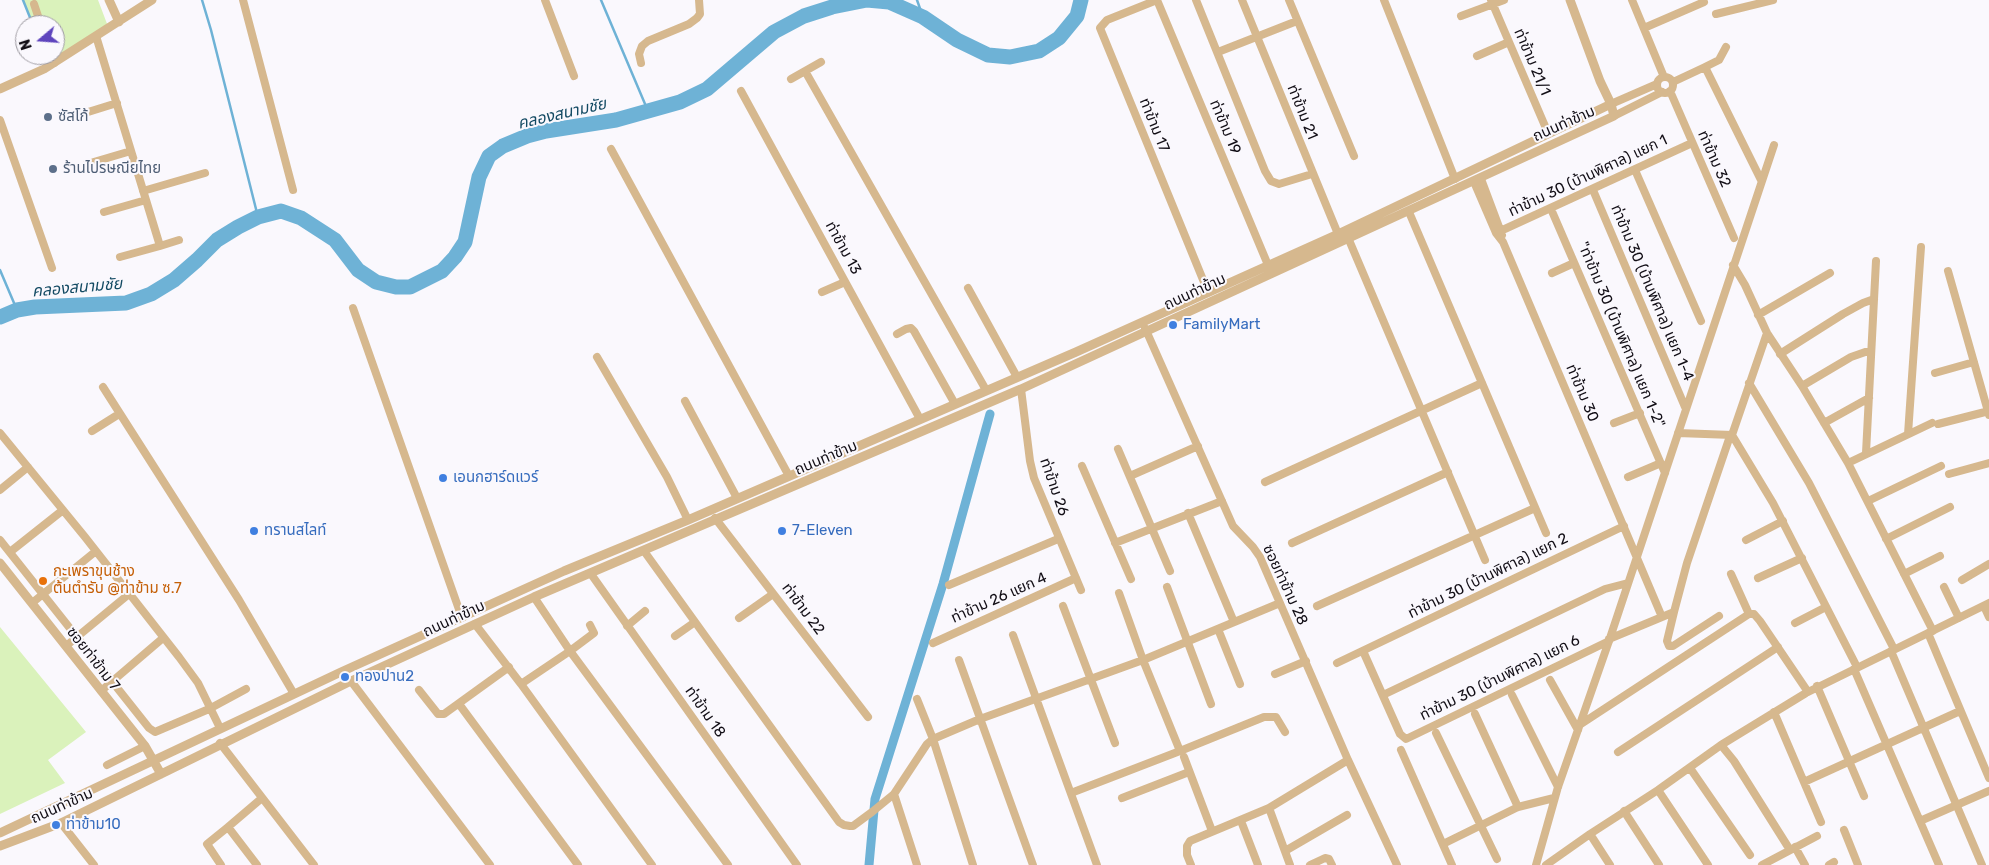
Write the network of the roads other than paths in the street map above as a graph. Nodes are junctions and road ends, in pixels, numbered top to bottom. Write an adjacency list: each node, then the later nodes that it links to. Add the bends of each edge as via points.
1 (109, 0): 22 (street)
2 (152, 0): 22 (street)
3 (244, 0): 62 (street)
4 (545, 0): 36 (street)
5 (699, 0): 32 (street, via 700,14 697,18 642,46 639,54)
6 (1157, 0): 79 (street, ท่าข้าม 19); 88 (street, ท่าข้าม 17, via 1107,20 1100,28)
7 (1196, 0): 28 (street)
8 (1242, 0): 25 (street, ท่าข้าม 21)
9 (1289, 0): 21 (street)
10 (1384, 0): 59 (street)
11 (1504, 0): 15 (street)
12 (1570, 0): 45 (street)
13 (1632, 0): 23 (street)
14 (1772, 0): 18 (street)
15 (1492, 2): 20 (street); 26 (street, ท่าข้าม 21/1)
16 (1704, 2): 23 (street)
17 (34, 4): 19 (street)
18 (1716, 14)
19 (38, 15)
20 (1461, 16)
21 (1297, 21): 25 (street); 54 (street)
22 (119, 22): 24 (street)
23 (1644, 28): 37 (street)
24 (96, 36): 29 (street); 44 (street)
25 (1257, 37): 28 (street); 58 (street, ท่าข้าม 21)
26 (1509, 42): 30 (street); 49 (street, ท่าข้าม 21/1)
27 (1726, 47): 34 (street, via 1719,60)
28 (1218, 52): 58 (street, via 1271,181 1279,184)
29 (65, 53)
30 (1477, 56)
31 (821, 62): 35 (street)
32 (641, 63)
33 (44, 65): 41 (street, via 22,80)
34 (1706, 67): 39 (street); 61 (street)
35 (805, 71): 38 (street); 107 (street)
36 (574, 76)
37 (1664, 77): 39 (street); 40 (street)
38 (792, 79)
39 (1673, 82): 43 (street)
40 (1657, 84): 43 (street, via 1658,89); 45 (street, ถนนท่าข้าม)
41 (0, 89)
42 (741, 91): 85 (street, ท่าข้าม 13)
43 (1666, 92): 46 (street, ถนนท่าข้าม); 50 (street, ท่าข้าม 32)
44 (117, 103): 47 (street); 53 (street)
45 (1611, 104): 46 (street); 49 (street, ถนนท่าข้าม)
46 (1614, 116): 60 (street, ถนนท่าข้าม)
47 (72, 117)
48 (0, 120): 81 (street)
49 (1548, 134): 59 (street, ถนนท่าข้าม)
50 (1692, 143): 56 (street, ท่าข้าม 30 (บ้านพิศาล) แยก 1); 71 (street, ท่าข้าม 32)
51 (1774, 145): 61 (street)
52 (611, 149): 138 (street)
53 (131, 151): 55 (street); 64 (street)
54 (1354, 156)
55 (88, 164)
56 (1635, 170): 63 (street, ท่าข้าม 30 (บ้านพิศาล) แยก 1); 92 (street)
57 (205, 173): 64 (street)
58 (1312, 174): 70 (street, ท่าข้าม 21)
59 (1455, 179): 70 (street, ถนนท่าข้าม)
60 (1478, 180): 68 (street, ถนนท่าข้าม); 69 (street, ท่าข้าม 30)
61 (1761, 180): 80 (street)
62 (293, 190)
63 (1593, 190): 66 (street, ท่าข้าม 30 (บ้านพิศาล) แยก 1); 111 (street, ท่าข้าม 30 (บ้านพิศาล) แยก 1-4)
64 (143, 191): 65 (street)
65 (146, 200): 67 (street); 74 (street)
66 (1551, 209): 69 (street, ท่าข้าม 30 (บ้านพิศาล) แยก 1); 78 (street, "ท่าข้าม 30 (บ้านพิศาล) แยก 1-2")
67 (104, 212)
68 (1409, 212): 73 (street, ถนนท่าข้าม); 102 (street)
69 (1499, 232): 153 (street, ท่าข้าม 30)
70 (1338, 234): 79 (street, ถนนท่าข้าม)
71 (1734, 238)
72 (179, 240): 74 (street)
73 (1349, 240): 93 (street, ถนนท่าข้าม); 112 (street)
74 (160, 246): 76 (street)
75 (1921, 247): 122 (street)
76 (120, 257)
77 (1876, 261): 89 (street)
78 (1574, 263): 83 (street); 115 (street, "ท่าข้าม 30 (บ้านพิศาล) แยก 1-2")
79 (1268, 265): 88 (street, ถนนท่าข้าม)
80 (1733, 265): 91 (street); 111 (street)
81 (52, 268)
82 (1948, 271): 99 (street)
83 (1552, 273)
84 (1830, 273): 91 (street)
85 (845, 282): 87 (street); 116 (street, ท่าข้าม 13)
86 (968, 288): 101 (street)
87 (822, 292)
88 (1208, 292): 93 (street, ถนนท่าข้าม)
89 (1874, 299): 96 (street); 97 (street, via 1843,314)
90 (353, 308): 202 (street)
91 (1758, 315): 94 (street)
92 (1701, 321)
93 (1144, 326): 101 (street, ถนนท่าข้าม); 106 (street, ถนนท่าข้าม); 124 (street, ซอยท่าข้าม 28)
94 (1767, 333): 97 (street); 103 (street)
95 (897, 334): 110 (street, via 911,328 914,331)
96 (1871, 350): 104 (street, via 1851,357); 108 (street)
97 (1780, 354): 104 (street)
98 (597, 356): 151 (street)
99 (1974, 362): 100 (street); 113 (street)
100 (1935, 373)
101 (1017, 377): 107 (street, ถนนท่าข้าม)
102 (1482, 383): 112 (street); 147 (street)
103 (1749, 383): 123 (street); 222 (street, via 1809,483)
104 (1802, 386): 118 (street)
105 (103, 387): 114 (street)
106 (1021, 389): 134 (street, ถนนท่าข้าม); 157 (street, ท่าข้าม 26, via 1034,478)
107 (986, 390): 110 (street, ถนนท่าข้าม)
108 (1869, 398): 118 (street); 126 (street)
109 (685, 401): 143 (street)
110 (955, 404): 116 (street, ถนนท่าข้าม)
111 (1685, 407): 121 (street)
112 (1421, 411): 135 (street); 141 (street)
113 (1989, 412): 122 (street, via 1935,424)
114 (119, 414): 119 (street); 243 (street)
115 (1640, 414): 117 (street); 128 (street, "ท่าข้าม 30 (บ้านพิศาล) แยก 1-2")
116 (920, 419): 127 (street, ถนนท่าข้าม)
117 (1614, 423)
118 (1824, 423): 129 (street)
119 (92, 431)
120 (0, 433): 133 (street)
121 (1678, 433): 123 (street); 136 (street)
122 (1908, 434): 126 (street)
123 (1731, 435): 152 (street); 197 (street, via 1687,563)
124 (1198, 446): 139 (street); 144 (street, ซอยท่าข้าม 28)
125 (1118, 449): 139 (street)
126 (1866, 453): 129 (street)
127 (828, 459): 134 (street); 138 (street, ถนนท่าข้าม)
128 (1661, 463): 136 (street, "ท่าข้าม 30 (บ้านพิศาล) แยก 1-2"); 140 (street)
129 (1848, 463): 145 (street)
130 (1989, 463): 137 (street)
131 (1082, 466): 161 (street)
132 (1941, 466): 145 (street)
133 (28, 467): 142 (street); 148 (street)
134 (833, 471): 150 (street, ถนนท่าข้าม)
135 (1448, 472): 156 (street); 162 (street)
136 (1665, 473): 166 (street)
137 (1949, 474)
138 (789, 476): 143 (street, ถนนท่าข้าม)
139 (1130, 476): 154 (street)
140 (1628, 477)
141 (1265, 482)
142 (0, 490)
143 (736, 498): 151 (street, ถนนท่าข้าม)
144 (1222, 501): 149 (street); 191 (street, ซอยท่าข้าม 28, via 1234,526 1260,557)
145 (1868, 502): 158 (street)
146 (1950, 507): 158 (street)
147 (1535, 508): 155 (street); 156 (street)
148 (63, 510): 163 (street); 165 (street)
149 (1188, 514): 154 (street); 206 (street)
150 (715, 518): 164 (street, ถนนท่าข้าม); 188 (street, ท่าข้าม 22)
151 (688, 520): 202 (street, ถนนท่าข้าม, via 564,571)
152 (1783, 521): 160 (street); 168 (street)
153 (1624, 526): 166 (street, ท่าข้าม 30); 224 (street, ท่าข้าม 30 (บ้านพิศาล) แยก 2)
154 (1153, 528): 161 (street); 172 (street)
155 (1546, 533)
156 (1474, 534): 169 (street); 194 (street)
157 (1058, 539): 176 (street, ท่าข้าม 26); 181 (street)
158 (1886, 539): 175 (street)
159 (0, 540): 165 (street)
160 (1746, 540)
161 (1115, 543): 178 (street)
162 (1292, 543)
163 (96, 551): 186 (street); 187 (street)
164 (644, 551): 173 (street, ถนนท่าข้าม); 205 (street)
165 (10, 552): 186 (street)
166 (1637, 554): 180 (street); 201 (street, ท่าข้าม 30)
167 (1940, 556): 175 (street)
168 (1802, 558): 177 (street); 195 (street)
169 (1485, 560)
170 (0, 563): 190 (street, ซอยท่าข้าม 7)
171 (1989, 564): 179 (street)
172 (1170, 570)
173 (591, 574): 189 (street, ถนนท่าข้าม); 210 (street, ท่าข้าม 18)
174 (1731, 574): 198 (street)
175 (1904, 574): 212 (street)
176 (1076, 578): 184 (street, ท่าข้าม 26); 219 (street, ท่าข้าม 26 แยก 4)
177 (1758, 578)
178 (1130, 579)
179 (1962, 580)
180 (1628, 582): 217 (street); 244 (street, via 1605,589)
181 (950, 585)
182 (1167, 587): 218 (street)
183 (1944, 587): 204 (street)
184 (1080, 590)
185 (1119, 593): 226 (street)
186 (43, 594): 190 (street); 214 (street)
187 (129, 594): 214 (street); 216 (street)
188 (773, 594): 203 (street); 254 (street, ท่าข้าม 22)
189 (534, 597): 208 (street, ถนนท่าข้าม); 223 (street)
190 (32, 603): 220 (street, ซอยท่าข้าม 7)
191 (1280, 603): 206 (street); 227 (street, ซอยท่าข้าม 28)
192 (1986, 604): 200 (street); 204 (street)
193 (1063, 606): 232 (street)
194 (1317, 606)
195 (1826, 606): 207 (street); 230 (street)
196 (645, 611): 210 (street)
197 (1674, 612): 199 (street, via 1667,641 1669,646); 201 (street, ท่าข้าม 30 (บ้านพิศาล) แยก 6)
198 (1749, 614): 221 (street, via 1756,616); 256 (street)
199 (1718, 616)
200 (1989, 616)
201 (1662, 617): 217 (street, ท่าข้าม 30 (บ้านพิศาล) แยก 6)
202 (462, 618): 243 (street, ถนนท่าข้าม)
203 (739, 618)
204 (1959, 618): 212 (street)
205 (695, 622): 215 (street); 283 (street, via 839,822 853,826)
206 (1234, 622): 211 (street)
207 (1795, 623)
208 (475, 624): 229 (street); 234 (street, ถนนท่าข้าม)
209 (590, 625): 223 (street, via 594,633)
210 (627, 626): 319 (street, ท่าข้าม 18)
211 (1218, 629): 218 (street); 237 (street)
212 (1930, 632): 222 (street); 251 (street)
213 (1013, 635): 247 (street)
214 (77, 636): 220 (street); 235 (street)
215 (675, 636)
216 (164, 638): 235 (street); 250 (street, via 198,684)
217 (1609, 640): 244 (street, ท่าข้าม 30 (บ้านพิศาล) แยก 6, via 1406,739); 256 (street)
218 (1187, 642): 226 (street); 249 (street)
219 (933, 643)
220 (66, 646): 241 (street, ซอยท่าข้าม 7)
221 (1778, 647): 242 (street); 268 (street)
222 (1893, 650): 230 (street); 257 (street)
223 (570, 651): 236 (street); 318 (street)
224 (1363, 651): 228 (street, ท่าข้าม 30 (บ้านพิศาล) แยก 2); 244 (street)
225 (959, 660): 255 (street)
226 (1143, 660): 232 (street); 269 (street)
227 (1306, 661): 231 (street); 271 (street, ซอยท่าข้าม 28)
228 (1337, 662)
229 (509, 667): 236 (street); 248 (street)
230 (1856, 668): 238 (street); 264 (street)
231 (1275, 674)
232 (1091, 679): 247 (street); 263 (street)
233 (1550, 680): 256 (street)
234 (351, 681): 262 (street, ถนนท่าข้าม); 315 (street)
235 (113, 682): 241 (street); 250 (street, via 155,732)
236 (521, 684): 317 (street)
237 (1240, 684)
238 (1817, 686): 242 (street); 272 (street)
239 (246, 689): 250 (street)
240 (419, 690): 248 (street, via 438,714 444,714)
241 (102, 691): 266 (street, ซอยท่าข้าม 7)
242 (1808, 692): 252 (street)
243 (294, 694): 258 (street, ถนนท่าข้าม)
244 (1383, 695)
245 (1512, 695): 279 (street)
246 (917, 699): 261 (street)
247 (1036, 699): 255 (street); 282 (street)
248 (459, 704): 316 (street)
249 (1211, 704)
250 (210, 709): 258 (street)
251 (1960, 711): 257 (street); 277 (street)
252 (1774, 712): 265 (street); 278 (street)
253 (1475, 714): 290 (street)
254 (868, 717)
255 (980, 719): 261 (street); 322 (street)
256 (1579, 727): 279 (street)
257 (1923, 727): 264 (street); 288 (street)
258 (220, 728): 270 (street, ถนนท่าข้าม)
259 (1285, 732): 269 (street, via 1276,717 1264,716)
260 (1436, 732): 297 (street)
261 (933, 739): 283 (street); 321 (street)
262 (220, 743): 276 (street, ถนนท่าข้าม); 285 (street)
263 (1115, 743)
264 (1886, 744): 272 (street); 294 (street)
265 (1721, 745): 274 (street); 306 (street)
266 (144, 746): 270 (street, ซอยท่าข้าม 7); 273 (street)
267 (1401, 750): 304 (street)
268 (1618, 752)
269 (1182, 754): 275 (street); 282 (street)
270 (153, 759): 276 (street, ซอยท่าข้าม 7); 301 (street, ถนนท่าข้าม)
271 (1348, 760): 289 (street); 329 (street, ซอยท่าข้าม 28)
272 (1849, 762): 278 (street); 284 (street)
273 (107, 765)
274 (1690, 768): 280 (street); 308 (street)
275 (1190, 772): 286 (street); 300 (street)
276 (161, 774): 296 (street, ถนนท่าข้าม)
277 (1989, 778)
278 (1804, 782): 295 (street)
279 (1558, 787): 287 (street)
280 (1658, 790): 291 (street); 334 (street)
281 (1989, 791): 288 (street)
282 (1071, 793): 323 (street)
283 (894, 794): 320 (street)
284 (1864, 796)
285 (262, 798): 298 (street); 314 (street)
286 (1122, 798)
287 (1554, 798): 290 (street); 331 (street)
288 (1955, 805): 294 (street); 339 (street)
289 (1269, 808): 293 (street); 307 (street)
290 (1518, 808): 297 (street)
291 (1624, 811): 302 (street); 333 (street)
292 (1347, 816): 307 (street)
293 (1241, 821): 300 (street); 325 (street)
294 (1920, 821): 338 (street)
295 (1821, 822)
296 (61, 823): 305 (street, ถนนท่าข้าม); 311 (street)
297 (1480, 826): 304 (street); 309 (street)
298 (228, 827): 312 (street, via 207,844); 313 (street)
299 (1844, 830): 337 (street)
300 (1212, 831): 324 (street, via 1190,841 1187,855)
301 (0, 833)
302 (1590, 834): 310 (street); 332 (street)
303 (1817, 836): 306 (street)
304 (1442, 844): 330 (street)
305 (0, 846)
306 (1793, 849): 335 (street); 336 (street)
307 (1285, 851): 326 (street)
308 (1750, 855)
309 (1497, 859)
310 (1608, 864)
311 (94, 865)
312 (221, 865)
313 (257, 865)
314 (314, 865)
315 (490, 865)
316 (578, 865)
317 (652, 865)
318 (728, 865)
319 (798, 865)
320 (917, 865)
321 (972, 865)
322 (1033, 865)
323 (1097, 865)
324 (1191, 865)
325 (1258, 865)
326 (1290, 865)
327 (1310, 865): 328 (street, via 1325,858)
328 (1332, 865)
329 (1397, 865)
330 (1452, 865)
331 (1536, 865)
332 (1546, 865)
333 (1659, 865)
334 (1708, 865)
335 (1762, 865)
336 (1805, 865)
337 (1858, 865)
338 (1939, 865)
339 (1982, 865)

